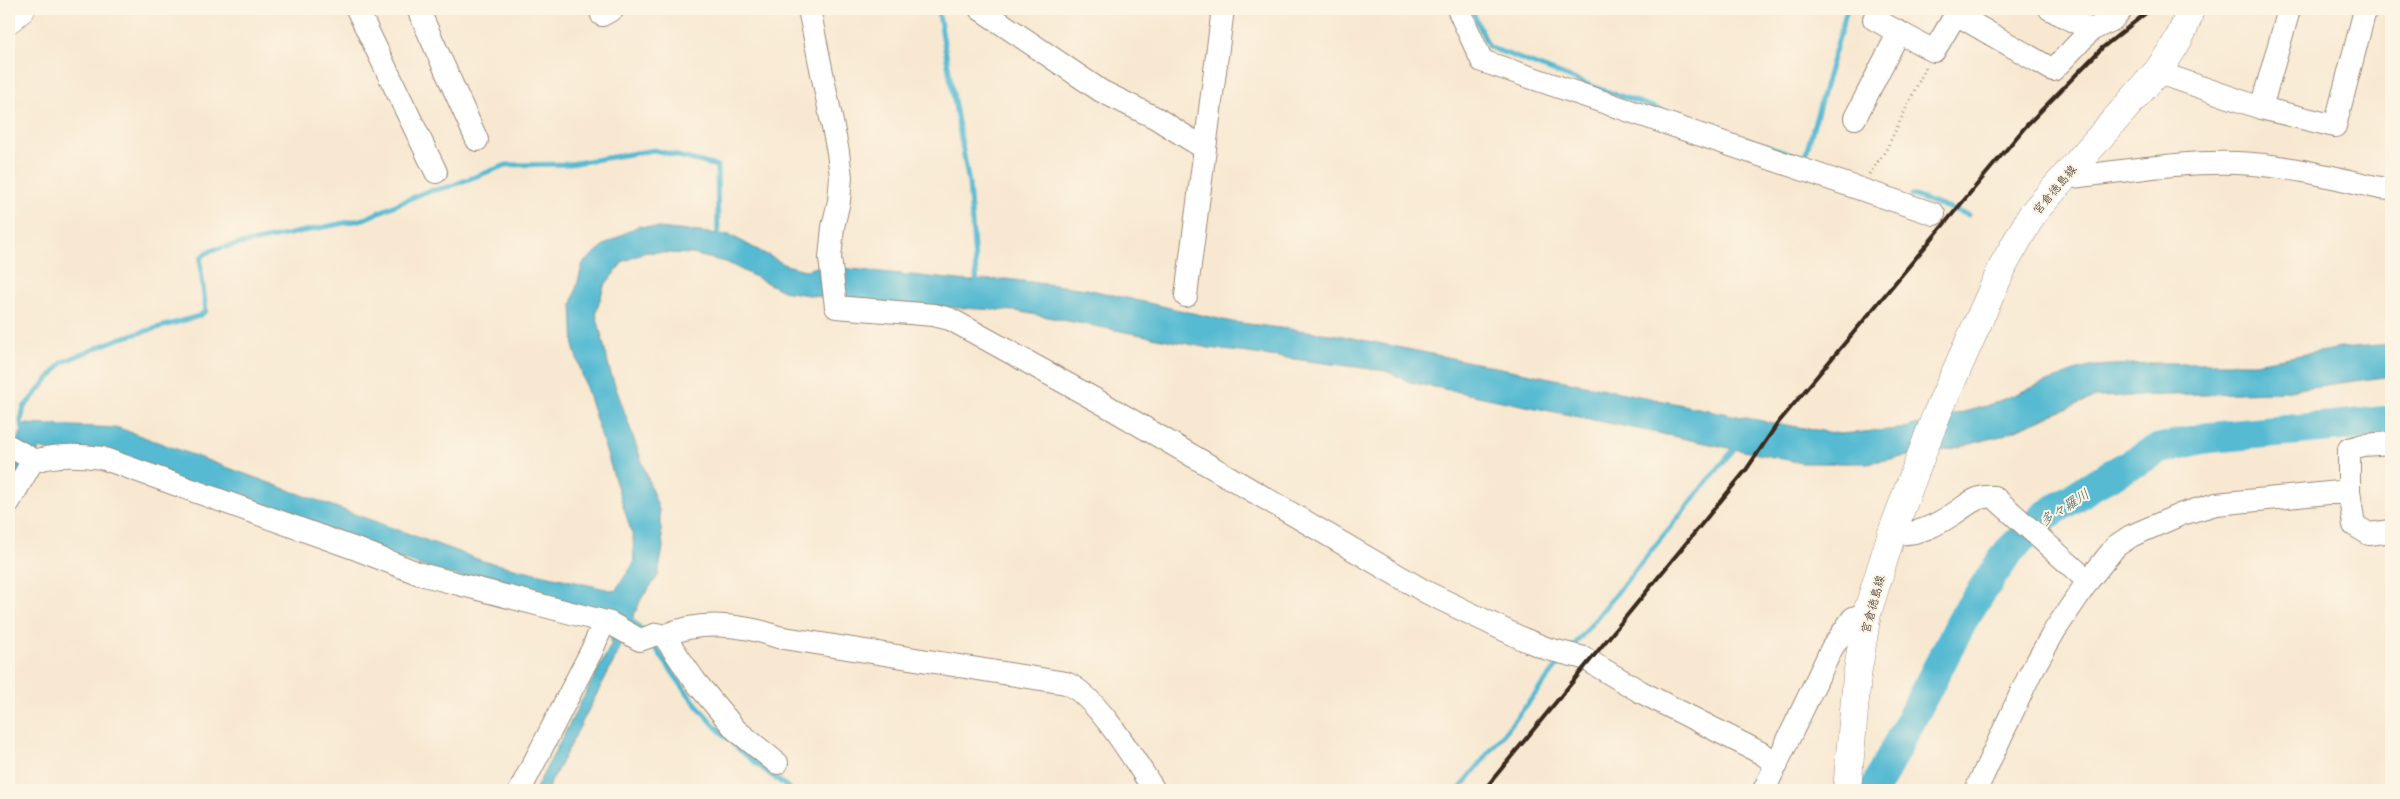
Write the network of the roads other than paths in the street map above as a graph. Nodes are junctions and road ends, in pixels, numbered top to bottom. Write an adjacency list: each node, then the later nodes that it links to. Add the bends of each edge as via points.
1 (21, 9): 16 (main road)
2 (357, 9): 25 (street)
3 (418, 9): 23 (street)
4 (600, 9): 5 (street, via 602,15)
5 (613, 9)
6 (810, 9): 40 (street, via 841,177 830,265 836,307 950,319 1108,406 1426,592 1523,639 1568,653 1606,671 1763,754)
7 (980, 9): 24 (street, via 1102,91 1156,118)
8 (1223, 9): 24 (street)
9 (1458, 9): 28 (street, via 1482,61)
10 (2050, 9): 18 (street)
11 (2122, 9): 18 (street, via 2112,20)
12 (2190, 9): 20 (main road, 宮倉徳島線, via 2174,47)
13 (2289, 10): 21 (street)
14 (1957, 11): 18 (street, via 2053,70); 19 (street, via 1934,51)
15 (2364, 14): 21 (street, via 2335,126)
16 (9, 19)
17 (1874, 19): 19 (street)
18 (2091, 30)
19 (1899, 32): 22 (street)
20 (2157, 72): 21 (street); 26 (main road, 宮倉徳島線)
21 (2261, 108)
22 (1855, 118)
23 (477, 140)
24 (1204, 148): 29 (street)
25 (436, 172)
26 (2062, 178): 27 (street, via 2236,163 2275,166); 35 (main road, 宮倉徳島線, via 2033,213 2004,264 1936,416)
27 (2391, 189)
28 (1934, 214)
29 (1186, 296)
30 (2391, 443): 32 (street, via 2349,449)
31 (23, 454): 33 (street); 38 (street, via 41,458 102,458 420,574)
32 (2349, 491): 34 (street, via 2354,525 2369,534); 36 (street, via 2216,504 2182,514 2116,546)
33 (9, 502)
34 (2391, 531)
35 (1892, 533): 36 (street, via 1908,535 1919,532 1955,513 1971,500 1994,497); 37 (main road, 宮倉徳島線)
36 (2088, 581): 45 (street, via 2030,674)
37 (1867, 613): 40 (street, via 1853,618 1832,648); 44 (main road, 宮倉徳島線, via 1857,676)
38 (633, 631): 39 (street, via 695,681 736,730); 41 (street, via 592,650); 42 (street, via 702,626 759,630 778,637 1066,683 1074,686 1092,704)
39 (777, 763)
40 (1777, 765): 43 (street)
41 (520, 790)
42 (1154, 790)
43 (1764, 790)
44 (1848, 790)
45 (1976, 790)

